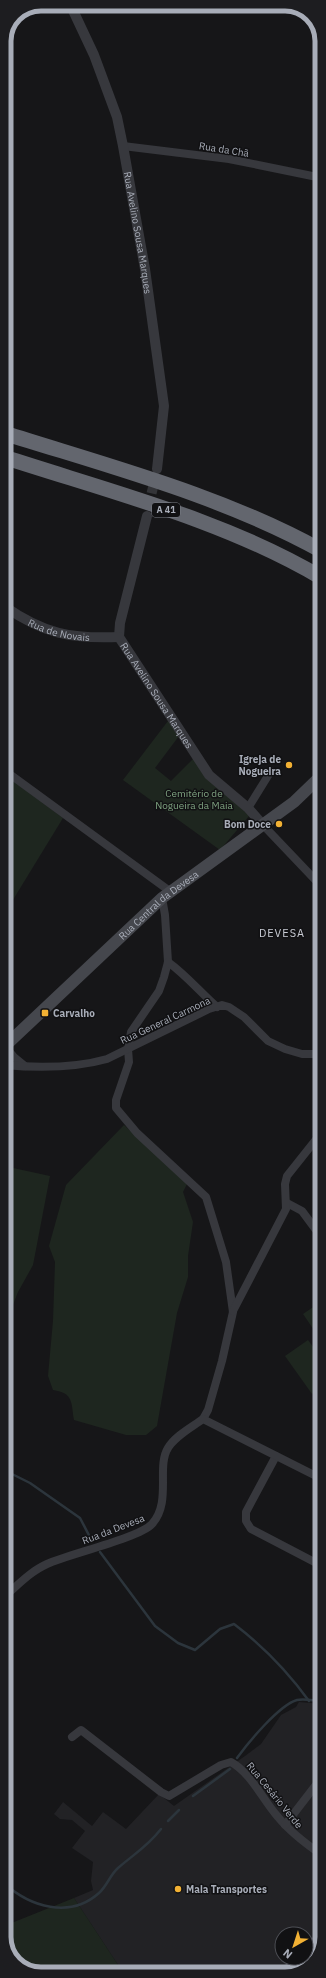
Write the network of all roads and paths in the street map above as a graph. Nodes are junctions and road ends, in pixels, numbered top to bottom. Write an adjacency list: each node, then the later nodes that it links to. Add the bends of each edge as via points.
1 (73, 11): 2 (street, Rua Avelino Sousa Marques, via 97,62 117,117)
2 (123, 146): 3 (street, Rua da Chã, via 229,159); 6 (street, Rua Avelino Sousa Marques, via 145,269 164,406)
3 (315, 177)
4 (11, 435): 8 (highway, A 41, via 211,501 266,523)
5 (11, 459): 9 (highway, A 41, via 230,533)
6 (157, 470)
7 (147, 516): 11 (street, Rua Avelino Sousa Marques, via 120,623)
8 (315, 548)
9 (315, 574)
10 (11, 611): 11 (street, Rua de Novais, via 41,628 59,634 88,638)
11 (119, 637): 15 (street, Rua Avelino Sousa Marques, via 209,775)
12 (271, 771): 15 (street)
13 (11, 775): 18 (street)
14 (315, 782): 16 (main road, Rua Central da Devesa, via 294,802)
15 (248, 808): 16 (street, Rua Avelino Sousa Marques)
16 (263, 825): 17 (street); 18 (main road, Rua Central da Devesa)
17 (315, 880)
18 (166, 895): 19 (street); 21 (main road, Rua Central da Devesa)
19 (168, 962): 20 (street); 22 (street, via 158,991 131,1032)
20 (217, 1007): 22 (street, Rua General Carmona); 24 (street, Rua General Carmona, via 222,1005 237,1011 268,1040 285,1049 302,1054)
21 (11, 1040)
22 (128, 1049): 26 (street, Rua General Carmona, via 94,1062); 30 (street, via 129,1062 116,1100 116,1108 137,1133 206,1197 226,1262)
23 (11, 1053): 26 (street)
24 (315, 1054)
25 (11, 1066): 26 (street, Rua General Carmona)
26 (26, 1067)
27 (315, 1141): 28 (street, via 288,1176 285,1184)
28 (287, 1203): 29 (street, via 302,1211); 30 (street, via 281,1221)
29 (315, 1229)
30 (233, 1312): 31 (street, via 222,1361)
31 (203, 1419): 32 (street); 35 (street, Rua da Devesa, via 178,1437 168,1448 164,1460 160,1511 152,1524 136,1533 47,1564 27,1576)
32 (276, 1456): 33 (street); 34 (street, via 246,1512 246,1520 251,1529)
33 (315, 1476)
34 (315, 1562)
35 (11, 1591)
36 (72, 1737): 38 (street, Rua Cesário Verde, via 81,1730 169,1796 221,1765 231,1762 242,1768)
37 (315, 1786): 38 (street)
38 (285, 1825): 39 (street, Rua Cesário Verde)
39 (315, 1851)

